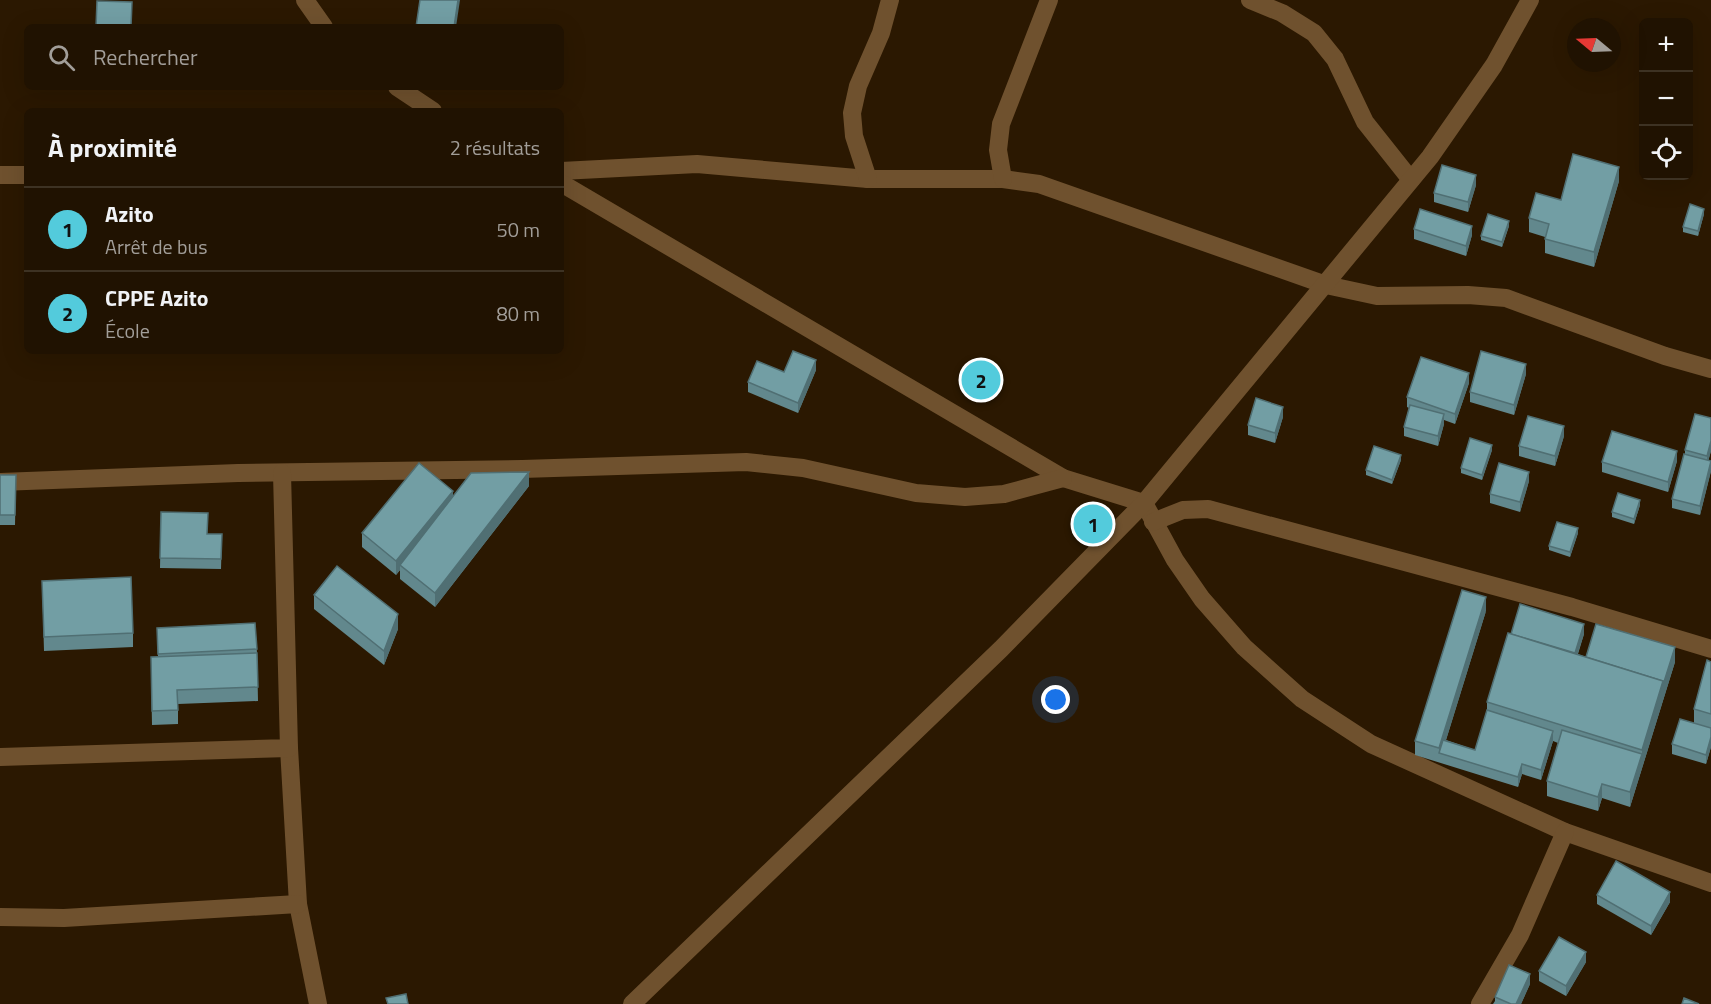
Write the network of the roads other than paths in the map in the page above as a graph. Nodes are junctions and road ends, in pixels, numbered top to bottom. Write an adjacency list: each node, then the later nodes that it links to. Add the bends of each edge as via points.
1 (305, 0): 6 (street)
2 (890, 0): 12 (street, via 852,113 854,136)
3 (1049, 0): 13 (street, via 1001,124 998,150)
4 (1250, 0): 14 (street, via 1282,13 1314,33 1335,59 1365,122)
5 (1530, 0): 14 (street, via 1494,65)
6 (322, 24)
7 (402, 90): 8 (street)
8 (428, 108)
9 (564, 171): 12 (street, via 697,164)
10 (0, 175): 11 (street)
11 (24, 175)
12 (868, 179): 13 (street)
13 (1003, 180): 16 (street, via 1039,184)
14 (1411, 180): 16 (street)
15 (564, 185): 19 (street)
16 (1326, 285): 17 (street, via 1377,296 1506,298); 21 (street)
17 (1711, 369)
18 (282, 473): 19 (street, via 746,462 803,468 916,493 965,497 1004,494); 20 (street); 24 (street)
19 (1063, 478): 21 (street)
20 (0, 482)
21 (1144, 503): 22 (street); 31 (street, via 1001,649)
22 (1153, 522): 23 (street, via 1183,510 1208,509 1572,607); 26 (street, via 1202,599 1244,647 1302,699 1371,744)
23 (1711, 649)
24 (289, 748): 25 (street); 28 (street)
25 (0, 757)
26 (1565, 832): 27 (street); 32 (street, via 1520,935)
27 (1711, 883)
28 (298, 904): 29 (street, via 64,918); 30 (street)
29 (0, 917)
30 (318, 1004)
31 (632, 1004)
32 (1479, 1004)

